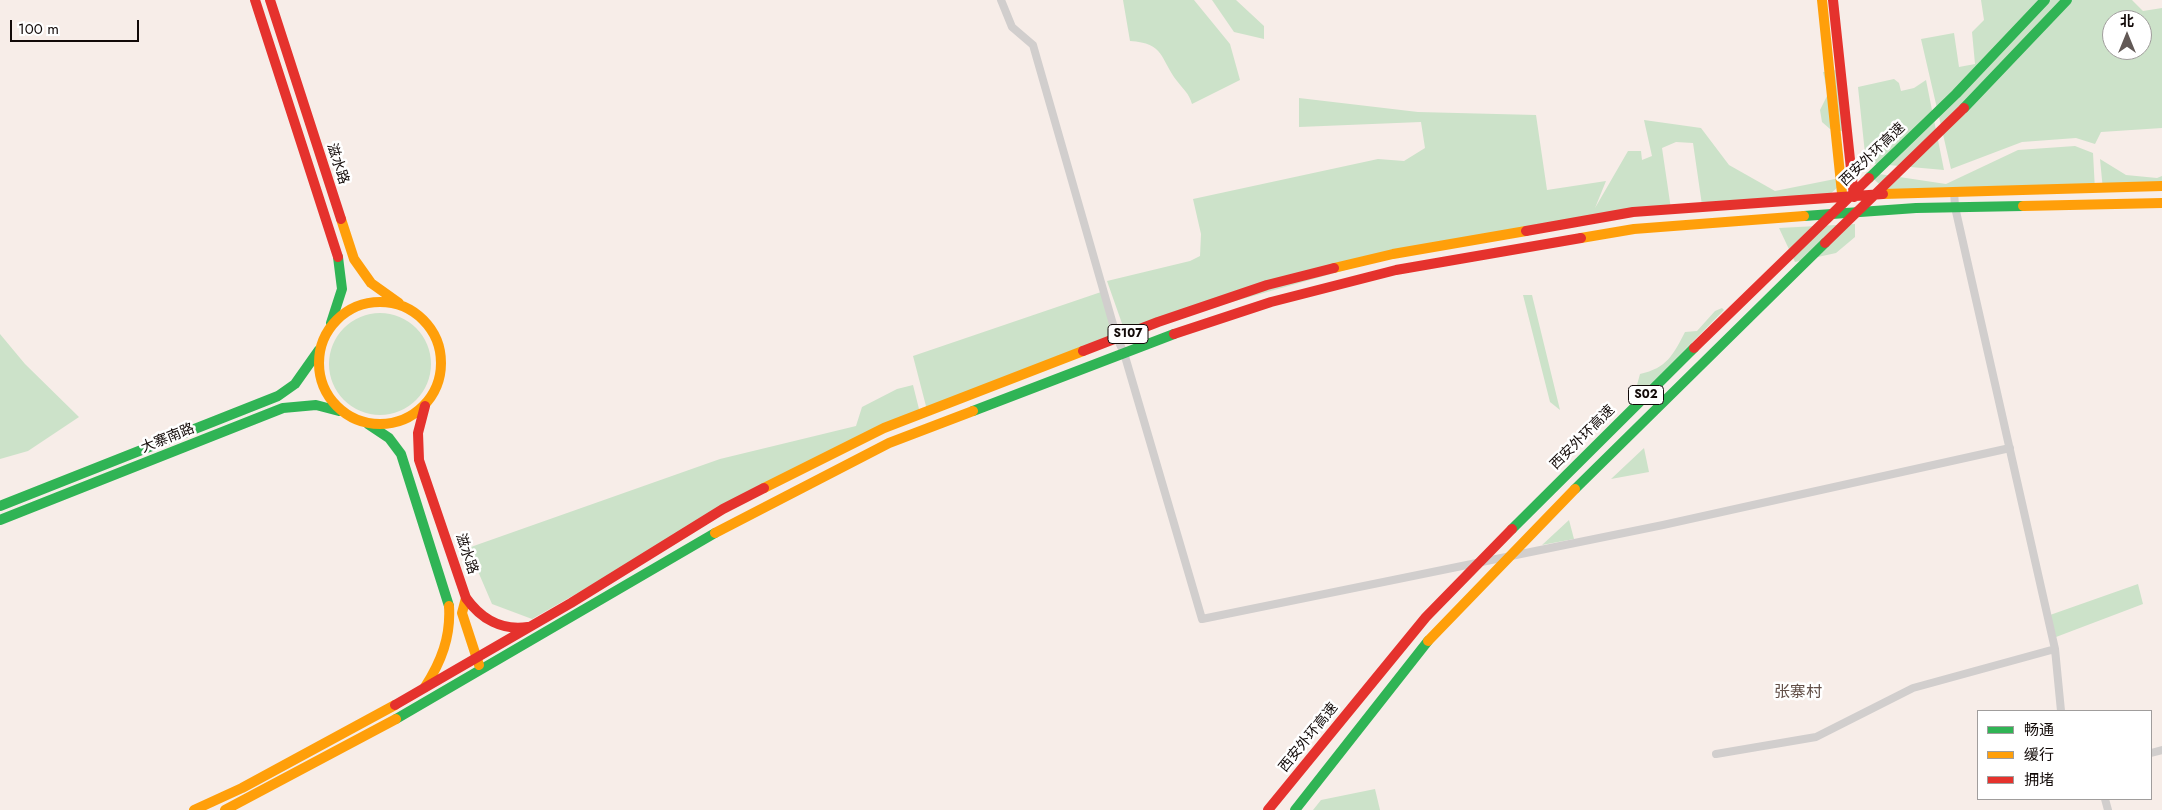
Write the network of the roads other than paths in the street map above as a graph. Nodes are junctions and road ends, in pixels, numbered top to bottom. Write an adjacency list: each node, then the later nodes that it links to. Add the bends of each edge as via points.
1 (254, 0): 15 (main road, 滋水路, via 341,268 342,290)
2 (270, 0): 14 (main road, 滋水路, via 354,259 371,283)
3 (1001, 0): 16 (street, via 1012,27 1033,45)
4 (1822, 0): 10 (main road)
5 (1833, 0): 10 (main road)
6 (2045, 0): 37 (main road, 西安外环高速 / S02, via 1956,94 1609,431 1426,617)
7 (2067, 0): 38 (main road, S02, via 1968,105 1622,441 1437,630)
8 (2162, 186): 9 (main road, S107)
9 (1954, 191): 10 (main road, S107); 12 (street)
10 (1848, 197): 13 (main road); 16 (main road, S107, via 1633,212 1393,254 1267,286)
11 (2162, 203): 12 (main road, S107)
12 (1955, 208): 13 (main road, S107); 22 (street)
13 (1850, 213): 18 (main road, S107, via 1634,229 1396,270 1271,302)
14 (412, 312): 15 (main road, via 399,305 380,302 360,305 343,314); 19 (main road, via 430,328 439,346 441,367 437,387)
15 (329, 329): 17 (main road)
16 (1117, 338): 18 (street); 28 (main road, S107, via 884,428 723,509)
17 (321, 346): 20 (main road, via 318,366 322,385 333,403); 23 (main road, 大寨南路, via 295,384 278,396)
18 (1124, 353): 22 (street, via 1202,619 1663,525); 31 (main road, S107, via 881,448 730,524)
19 (426, 404): 21 (main road, via 402,420); 25 (main road, 滋水路, via 417,428 418,455)
20 (349, 416): 21 (main road); 24 (main road, 大寨南路, via 316,405 283,408)
21 (368, 424): 26 (main road, via 388,438 401,454)
22 (2010, 448): 29 (street)
23 (0, 506)
24 (0, 520)
25 (466, 598): 27 (main road); 28 (main road, via 494,623 518,628)
26 (448, 603): 27 (main road); 32 (main road, via 450,624 446,648)
27 (462, 613): 30 (main road)
28 (531, 626): 30 (main road, S107)
29 (2055, 649): 33 (street); 34 (street, via 1913,688 1816,737)
30 (476, 656): 31 (main road); 32 (main road, S107)
31 (481, 670): 36 (main road, S107, via 363,738)
32 (425, 687): 35 (main road, S107, via 302,757)
33 (2061, 710)
34 (1716, 754)
35 (194, 810)
36 (225, 810)
37 (1268, 810)
38 (1295, 810)

